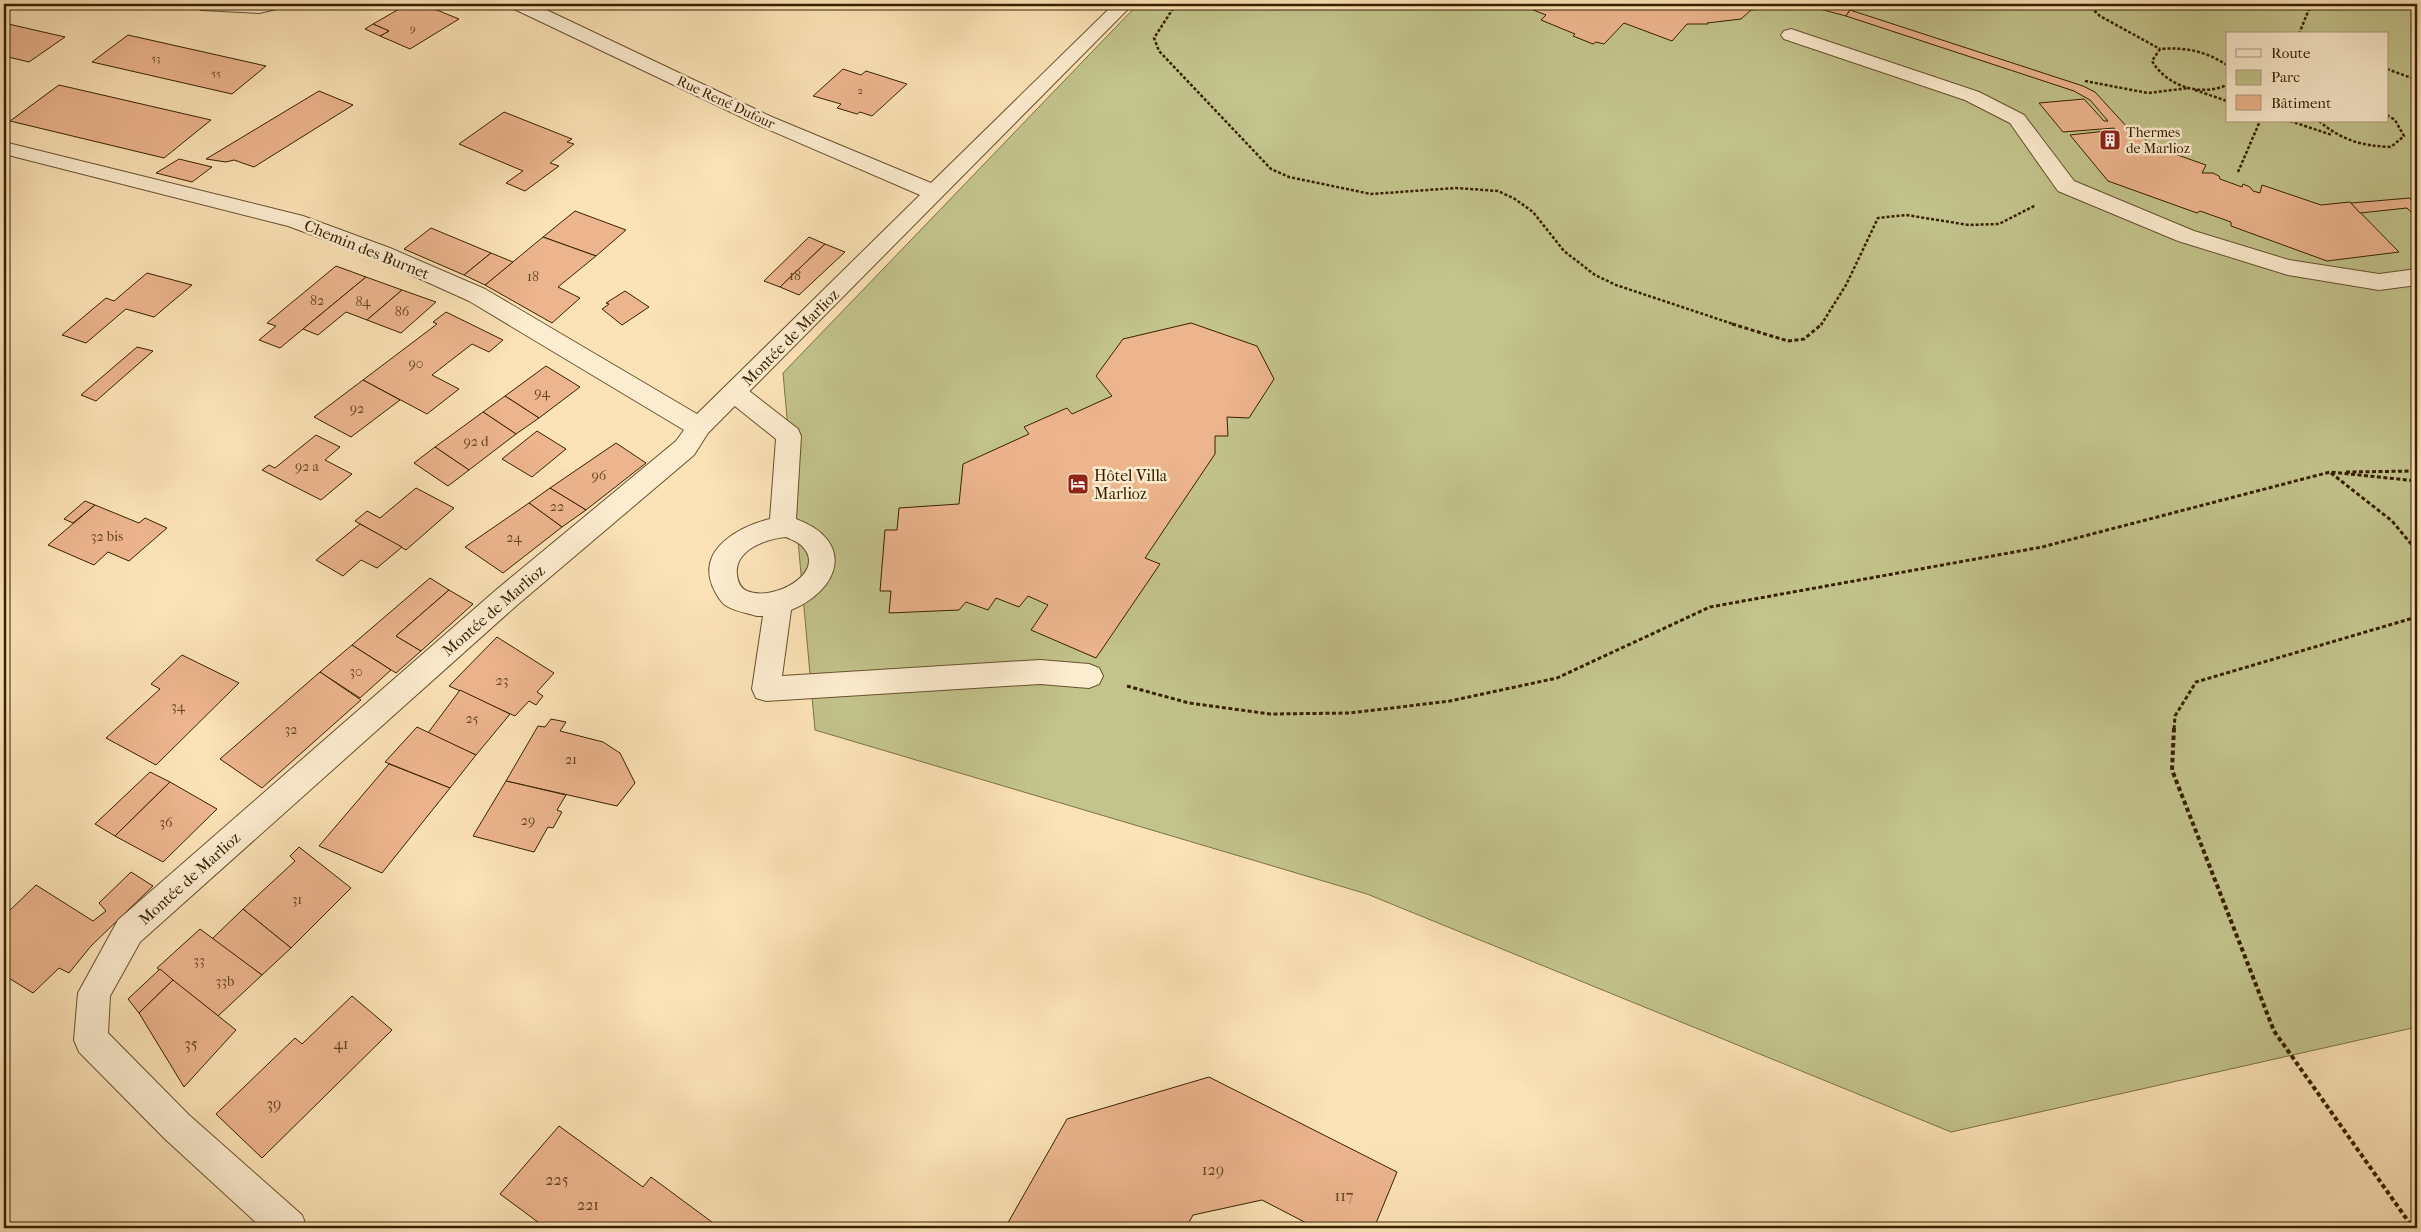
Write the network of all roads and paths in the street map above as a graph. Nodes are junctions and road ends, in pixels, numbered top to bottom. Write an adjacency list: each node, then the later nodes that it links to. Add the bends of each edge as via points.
1 (202, 4): 2 (street, via 259,7)
2 (274, 4)
3 (519, 4): 26 (street, Rue René Dufour, via 765,121)
4 (1124, 4): 26 (street, Montée de Marlioz)
5 (1176, 4): 25 (path, via 1154,38 1159,51 1271,169 1289,177 1371,194 1477,188 1498,191 1533,212 1564,251 1595,275 1691,311 1788,340 1802,340 1812,335 1828,317 1848,283 1878,218 1906,216 1969,225 1999,224 2024,213)
6 (2087, 4): 10 (path, via 2100,16)
7 (2311, 4): 8 (path)
8 (2300, 32)
9 (1791, 35): 25 (street, via 1972,96 2017,119)
10 (2160, 49): 11 (path, via 2182,46 2210,53); 16 (path, via 2152,61 2164,77)
11 (2226, 64)
12 (2388, 69): 13 (path)
13 (2417, 80)
14 (2085, 81): 16 (path, via 2148,93)
15 (2226, 86): 16 (path, via 2217,90)
16 (2190, 88): 17 (path)
17 (2226, 101)
18 (2388, 117): 22 (path, via 2404,136 2391,147 2364,147)
19 (2260, 122): 24 (path)
20 (2293, 122): 22 (path)
21 (2320, 122): 22 (path)
22 (2335, 136)
23 (4, 148): 29 (street, Chemin des Burnet, via 295,221 382,252 477,295)
24 (2238, 172)
25 (2066, 186): 27 (street, via 2186,236 2288,267 2379,282)
26 (935, 193): 28 (street, Montée de Marlioz)
27 (2417, 276)
28 (735, 393): 29 (street, Montée de Marlioz); 33 (street, via 789,436)
29 (699, 427): 38 (street, Montée de Marlioz, via 685,448 506,598 130,931 94,994 91,1040 178,1127)
30 (2417, 471): 31 (path)
31 (2330, 472): 32 (path); 34 (path, via 2392,521); 37 (path, via 2042,547 1710,607 1557,678 1450,701 1350,713 1270,714 1189,703)
32 (2417, 481)
33 (782, 528): 35 (street, via 804,532 815,539 822,550 822,563 809,588); 35 (street, via 758,532 743,540 724,562 722,575 733,596 745,603 761,606)
34 (2417, 551)
35 (778, 604): 37 (street, via 766,689 1040,672)
36 (2417, 604): 39 (path, via 2413,618 2196,682 2175,716 2172,770 2274,1031)
37 (1089, 676)
38 (289, 1228)
39 (2413, 1228)

